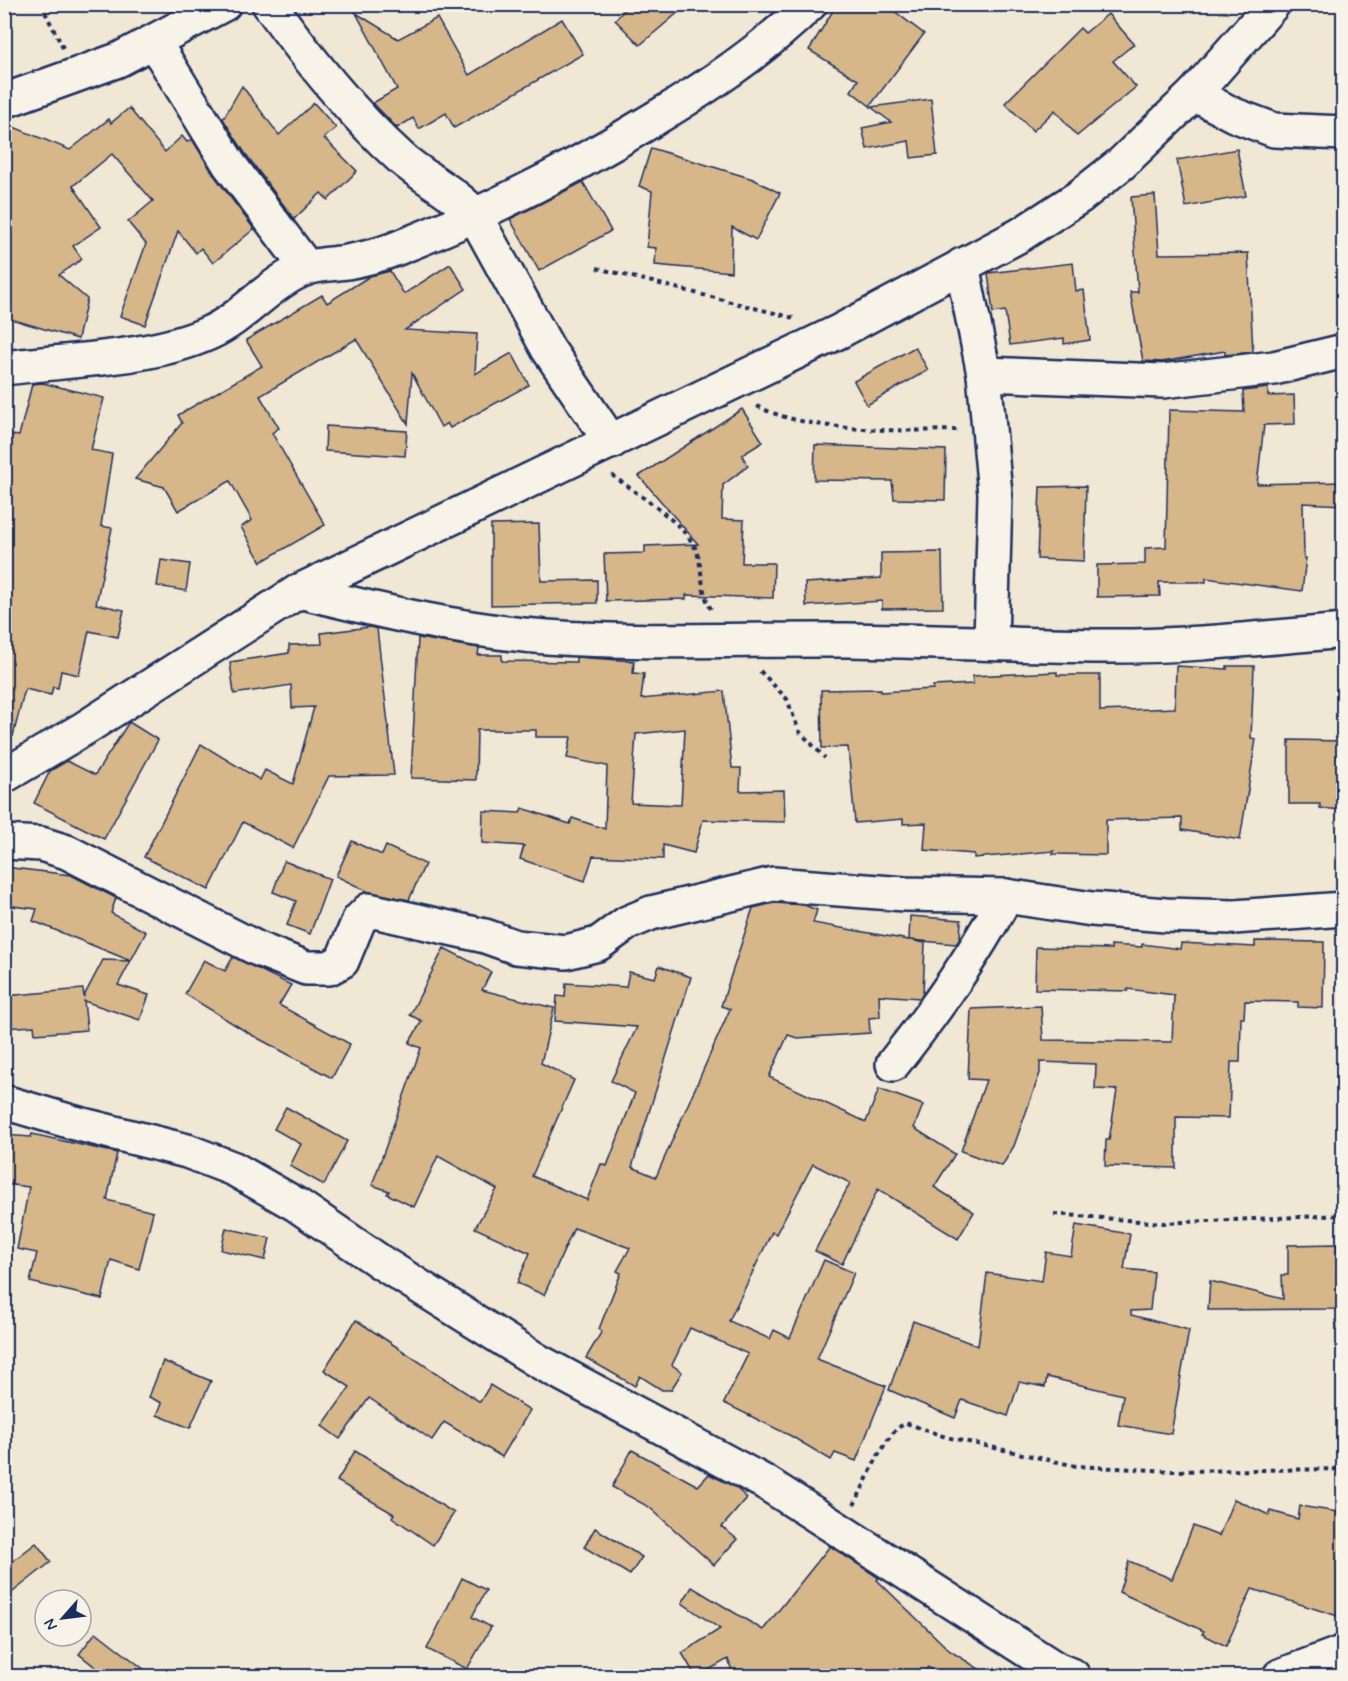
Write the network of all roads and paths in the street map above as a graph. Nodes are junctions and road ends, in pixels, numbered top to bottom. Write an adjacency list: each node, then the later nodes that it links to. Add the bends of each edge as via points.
1 (41, 4): 7 (path)
2 (224, 4): 6 (street)
3 (269, 4): 11 (street, via 322,73 380,137)
4 (810, 4): 11 (street, via 749,57 696,93 590,158)
5 (1273, 4): 8 (street)
6 (154, 42): 7 (street); 13 (street, via 229,164)
7 (76, 76): 9 (street)
8 (1194, 94): 10 (street, via 1274,130); 12 (street, via 1122,163 1078,197 1020,236)
9 (4, 101)
10 (1344, 133)
11 (474, 214): 13 (street, via 393,250); 21 (street)
12 (962, 265): 15 (street); 18 (street)
13 (307, 268): 17 (street, via 264,293 234,319 187,341 138,353)
14 (597, 268): 15 (path)
15 (840, 331): 19 (street)
16 (1344, 351): 18 (street, via 1274,368 1164,381)
17 (4, 368)
18 (984, 374): 20 (street)
19 (722, 388): 20 (path, via 794,420 838,426); 21 (street)
20 (990, 430): 25 (street, via 995,494)
21 (609, 457): 22 (street); 24 (path, via 688,536 696,551 701,586)
22 (299, 591): 24 (street, via 384,612 546,637); 27 (street)
23 (1344, 631): 25 (street, via 1179,644)
24 (729, 639): 25 (street); 26 (path, via 787,699 799,731)
25 (991, 642)
26 (825, 758)
27 (4, 776)
28 (4, 842): 29 (street, via 41,844 67,852 258,949 318,969 337,966 342,961 359,920 369,910 516,946 566,952 598,944 627,923 651,913 773,884 905,894)
29 (1005, 896): 30 (street, via 1166,915 1234,917); 31 (street, via 959,976)
30 (1344, 909)
31 (893, 1064)
32 (4, 1102): 36 (street, via 187,1151 234,1169 297,1205 538,1360 766,1483)
33 (1054, 1214): 34 (path, via 1163,1223)
34 (1344, 1215)
35 (1344, 1469): 36 (path, via 1185,1471 1076,1466 946,1437 906,1423 896,1427 887,1439)
36 (841, 1529): 38 (street)
37 (1344, 1652): 39 (street)
38 (1060, 1674)
39 (1280, 1677)

